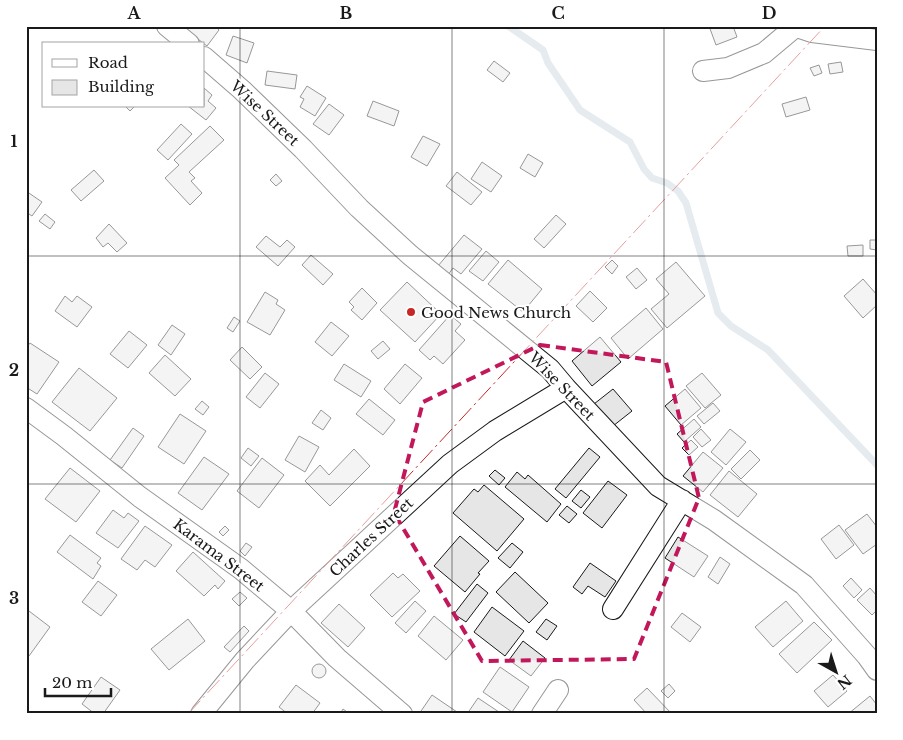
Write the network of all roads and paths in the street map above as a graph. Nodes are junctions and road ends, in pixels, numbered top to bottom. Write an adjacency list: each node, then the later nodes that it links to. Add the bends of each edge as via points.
1 (167, 26): 4 (street)
2 (804, 28): 3 (street); 6 (street, via 764,53 728,68)
3 (877, 40)
4 (187, 42)
5 (205, 58): 7 (street, Wise Street, via 410,255 550,368)
6 (703, 71)
7 (566, 388): 9 (street, Wise Street, via 658,486); 11 (street, Charles Street, via 450,464)
8 (26, 408): 11 (street, Karama Street)
9 (682, 500): 10 (street); 12 (street, Wise Street, via 804,586)
10 (613, 609)
11 (292, 611): 14 (street, Charles Street); 15 (street, Karama Street, via 337,658)
12 (877, 670)
13 (558, 690): 16 (street)
14 (200, 714)
15 (402, 714)
16 (542, 714)

